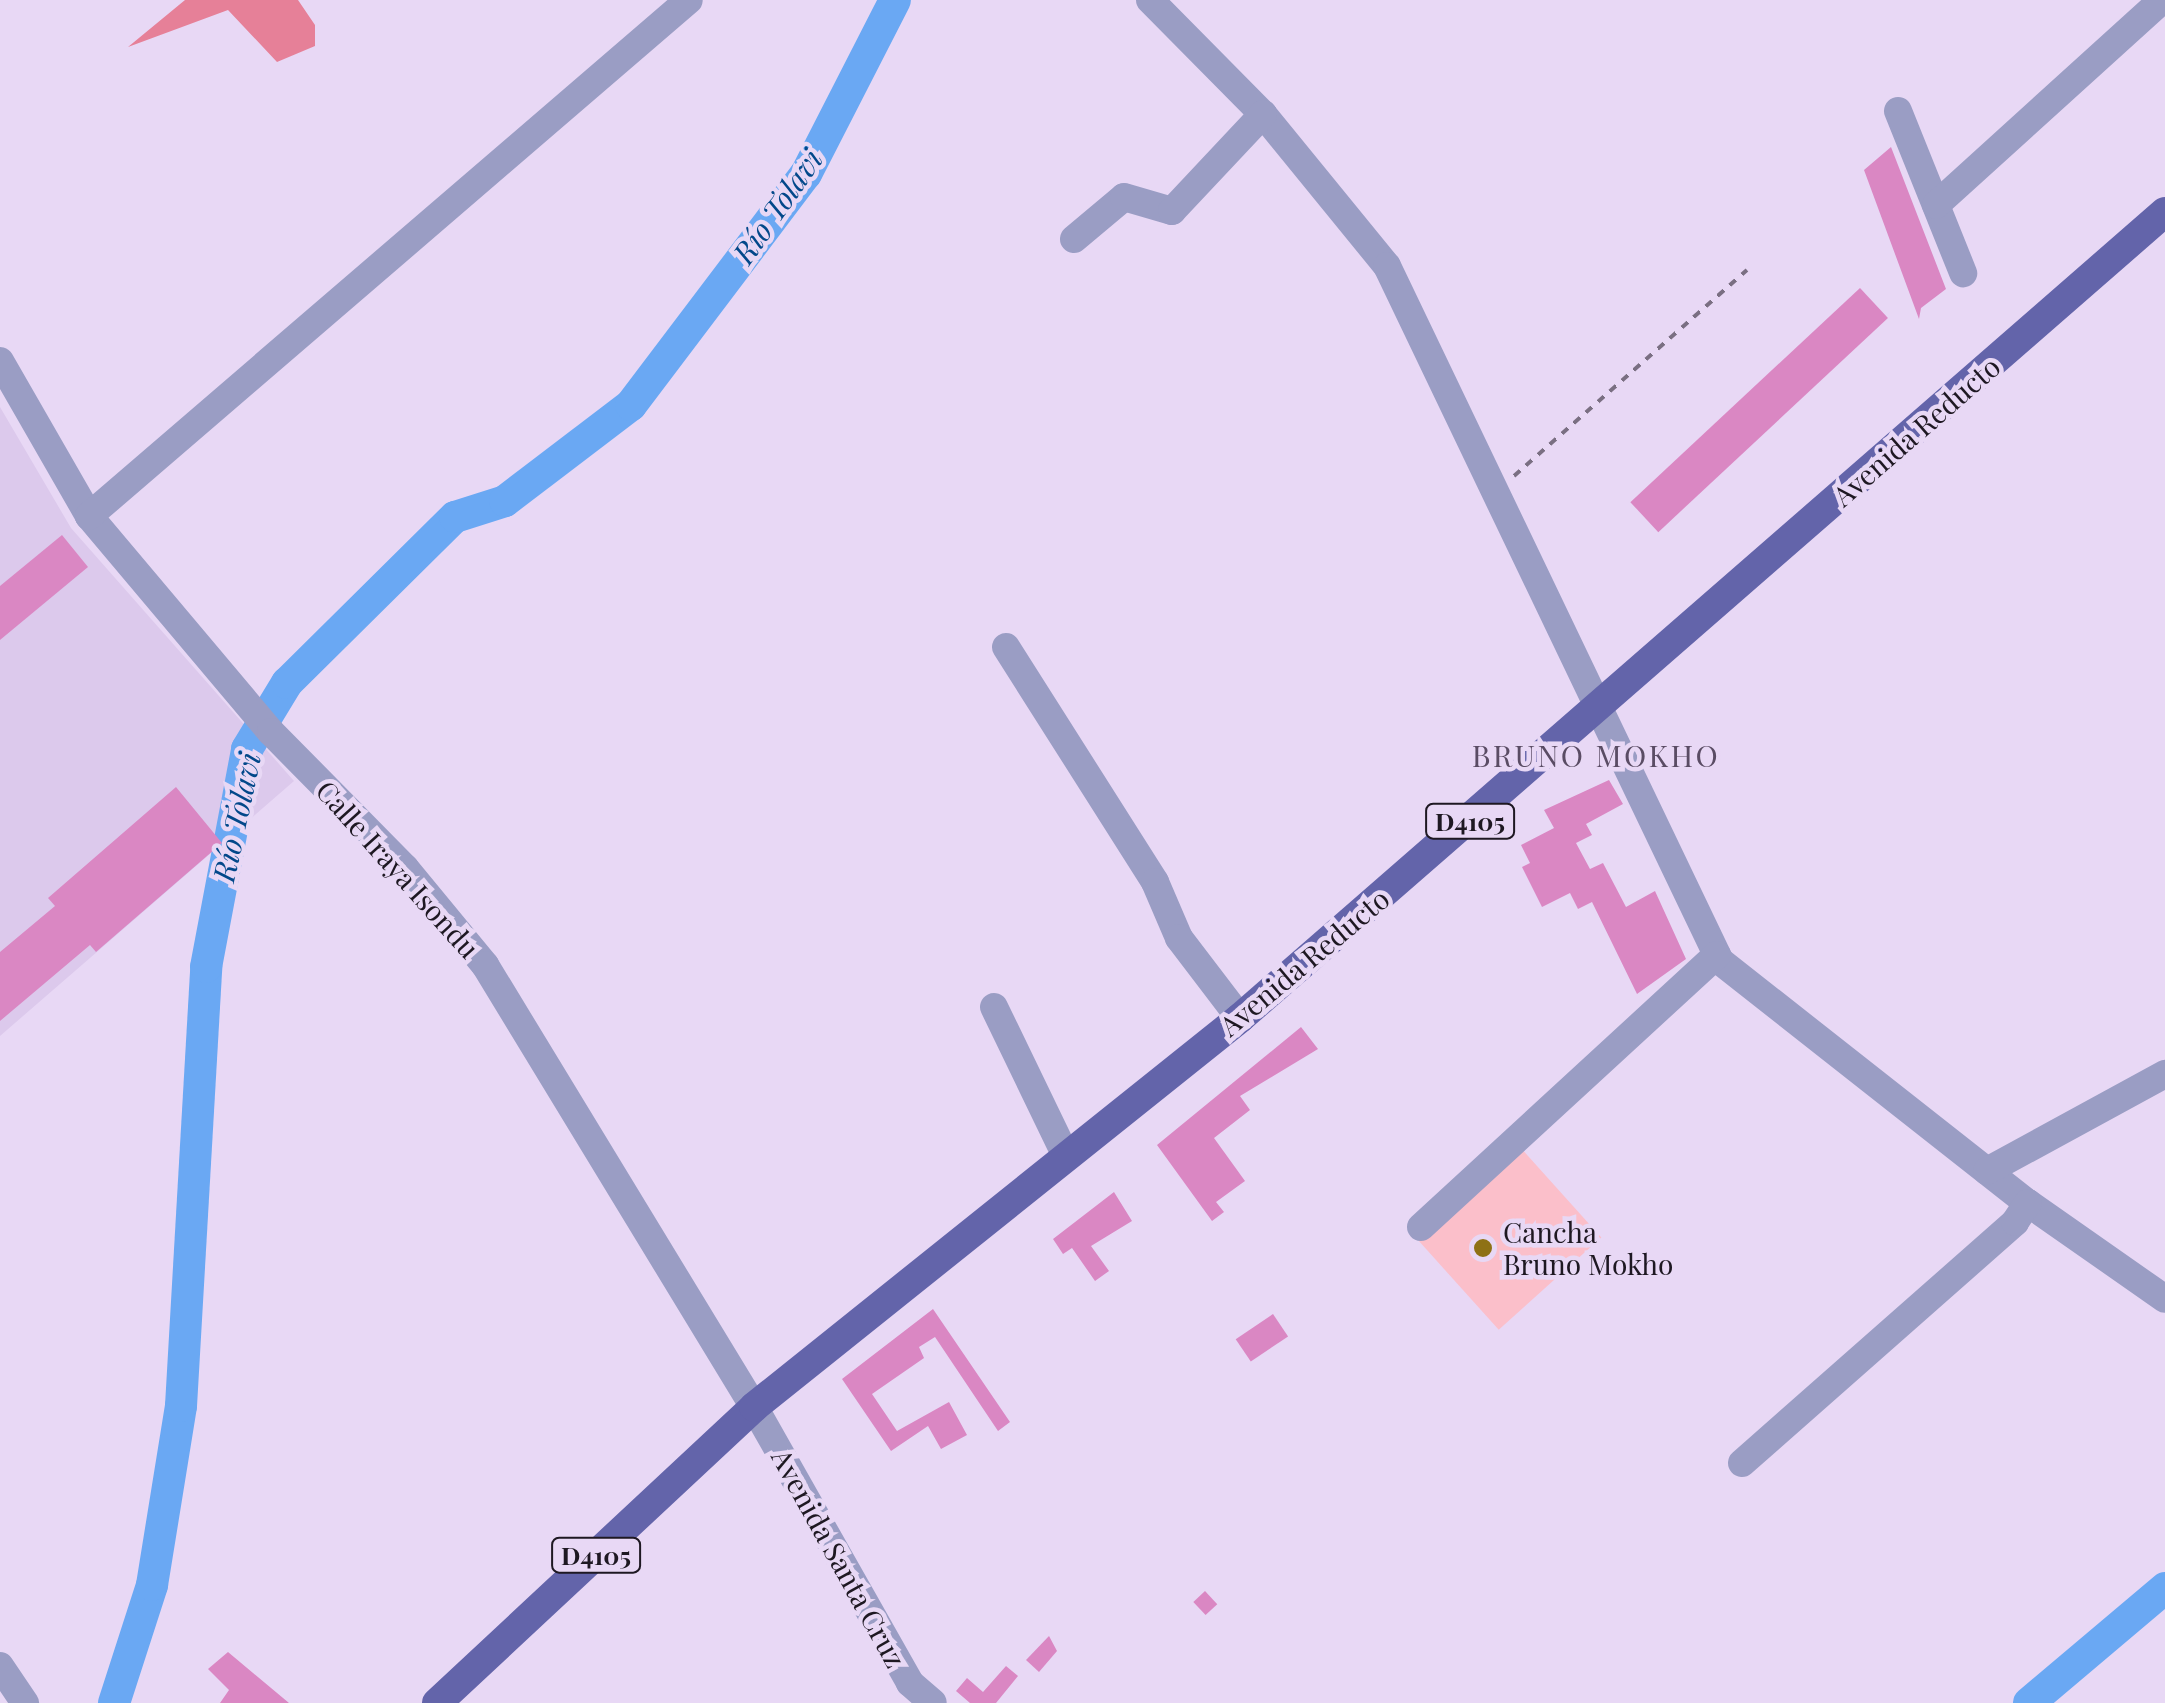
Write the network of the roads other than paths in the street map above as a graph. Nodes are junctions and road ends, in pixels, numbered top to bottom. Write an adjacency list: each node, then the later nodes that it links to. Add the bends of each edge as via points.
1 (688, 0): 11 (street)
2 (1150, 0): 5 (street)
3 (2162, 0): 6 (street)
4 (1898, 110): 6 (street)
5 (1262, 114): 8 (street, via 1172,211 1124,196); 13 (street, via 1387,266)
6 (1936, 205): 9 (street)
7 (2165, 212): 13 (main road, Avenida Reducto / D4105)
8 (1074, 239)
9 (1963, 273)
10 (0, 361): 11 (street, Calle Iraya Isondu)
11 (89, 516): 23 (street, Calle Iraya Isondu, via 271,732 405,868 485,965)
12 (1006, 647): 16 (street, via 1155,882 1179,938)
13 (1598, 711): 14 (street); 16 (main road, Avenida Reducto / D4105)
14 (1717, 954): 19 (street, via 1754,993); 21 (street)
15 (994, 1007): 18 (street)
16 (1240, 1018): 18 (main road, Avenida Reducto / D4105)
17 (2165, 1074): 19 (street)
18 (1066, 1156): 23 (main road, Avenida Reducto / D4105)
19 (1987, 1172): 20 (street)
20 (2028, 1203): 22 (street); 24 (street, via 2015,1222)
21 (1422, 1227)
22 (2165, 1299)
23 (754, 1407): 27 (main road, Avenida Reducto / D4105); 28 (street, Avenida Santa Cruz, via 910,1683)
24 (1742, 1463)
25 (0, 1666): 26 (street)
26 (25, 1703)
27 (437, 1703)
28 (933, 1703)

